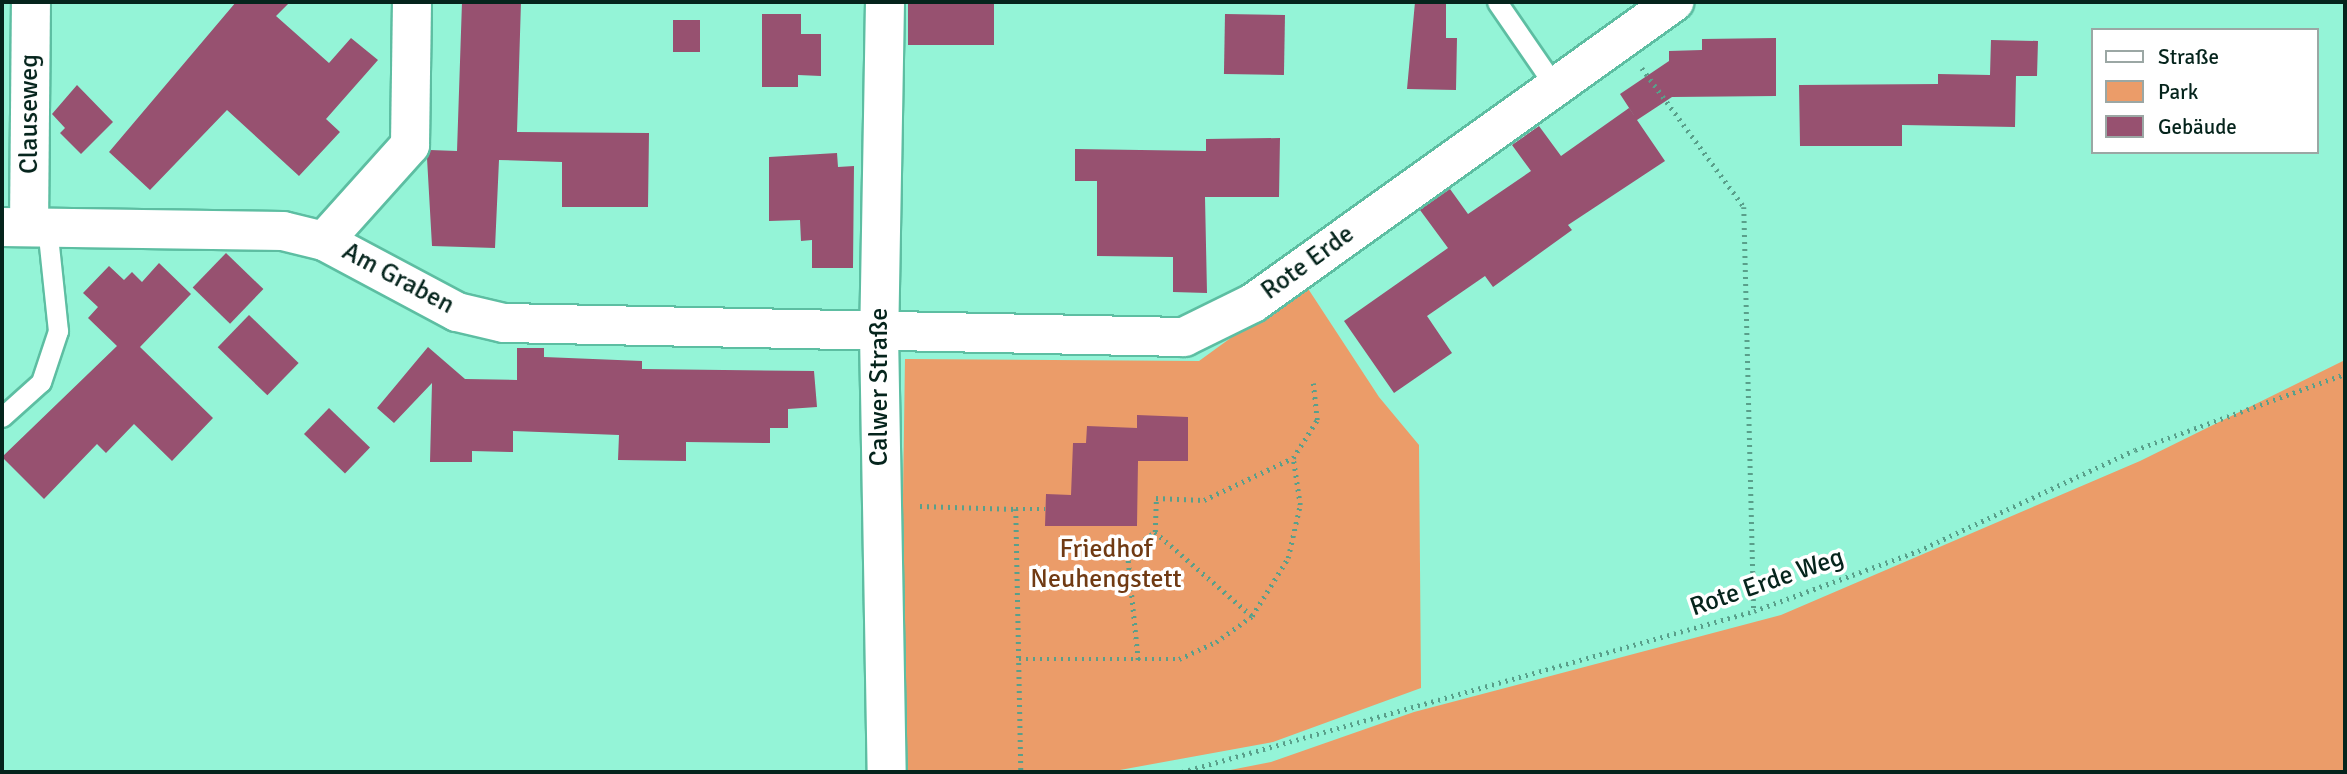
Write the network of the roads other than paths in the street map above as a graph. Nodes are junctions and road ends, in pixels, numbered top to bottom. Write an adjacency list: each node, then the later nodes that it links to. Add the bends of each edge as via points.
1 (31, 2): 7 (street, Clauseweg)
2 (412, 2): 8 (street, via 410,145)
3 (885, 2): 9 (street, Calwer Straße)
4 (1497, 2): 6 (lane)
5 (1674, 2): 6 (street, Rote Erde)
6 (1554, 85): 9 (street, Rote Erde, via 1252,303 1185,337)
7 (26, 227): 8 (street, Am Graben, via 283,231); 10 (lane, via 58,331 41,382)
8 (324, 241): 9 (street, Am Graben, via 457,313 504,323)
9 (879, 333): 11 (street, Calwer Straße)
10 (2, 417)
11 (887, 772)

